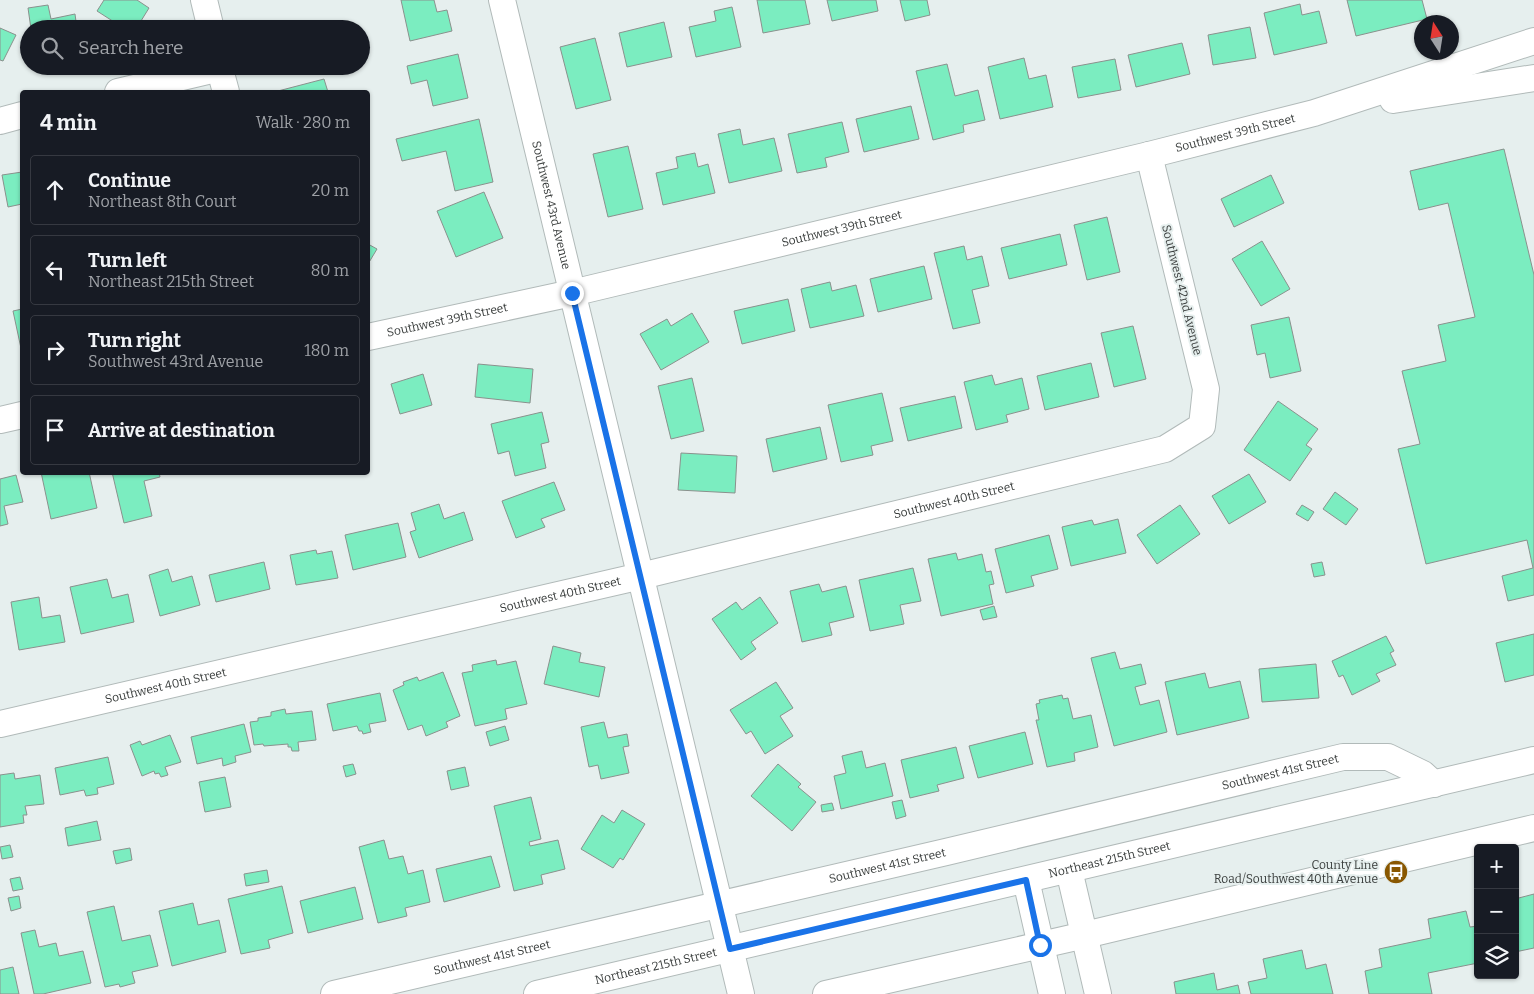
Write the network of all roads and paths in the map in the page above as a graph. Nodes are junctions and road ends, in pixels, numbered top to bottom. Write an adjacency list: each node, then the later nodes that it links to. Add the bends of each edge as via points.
1 (204, 0): 3 (street)
2 (503, 0): 12 (street, Southwest 43rd Avenue)
3 (209, 20)
4 (1534, 41): 8 (street, Southwest 39th Street)
5 (222, 76): 7 (street)
6 (1534, 78): 8 (street, Southwest 39th Street)
7 (131, 90)
8 (1314, 112): 11 (street, Southwest 39th Street)
9 (20, 115): 10 (street)
10 (0, 120)
11 (1149, 155): 12 (street, Southwest 39th Street); 16 (street, Southwest 42nd Avenue, via 1206,389)
12 (572, 293): 13 (street, Southwest 39th Street); 17 (street, Southwest 43rd Avenue)
13 (370, 337)
14 (20, 415): 15 (street)
15 (0, 420)
16 (1202, 426): 17 (street, Southwest 40th Street, via 1166,449)
17 (641, 576): 18 (street, Southwest 40th Street); 24 (street, Southwest 43rd Avenue)
18 (0, 724)
19 (1534, 760): 20 (street, Northeast 215th Street)
20 (1434, 784): 22 (street, Northeast 215th Street); 24 (street, Southwest 41st Street, via 1423,774 1388,757 1343,757)
21 (1534, 828): 25 (street)
22 (1069, 870): 23 (street, Northeast 215th Street); 25 (street)
23 (1026, 880): 26 (street); 27 (street, Northeast 215th Street)
24 (720, 904): 27 (street, Southwest 43rd Avenue); 28 (street, Southwest 41st Street)
25 (1084, 935): 26 (street); 33 (street)
26 (1040, 945): 31 (street); 32 (street)
27 (730, 949): 29 (street, Northeast 215th Street); 30 (street, Southwest 43rd Avenue)
28 (334, 994)
29 (537, 994)
30 (741, 994)
31 (826, 994)
32 (1052, 994)
33 (1098, 994)

